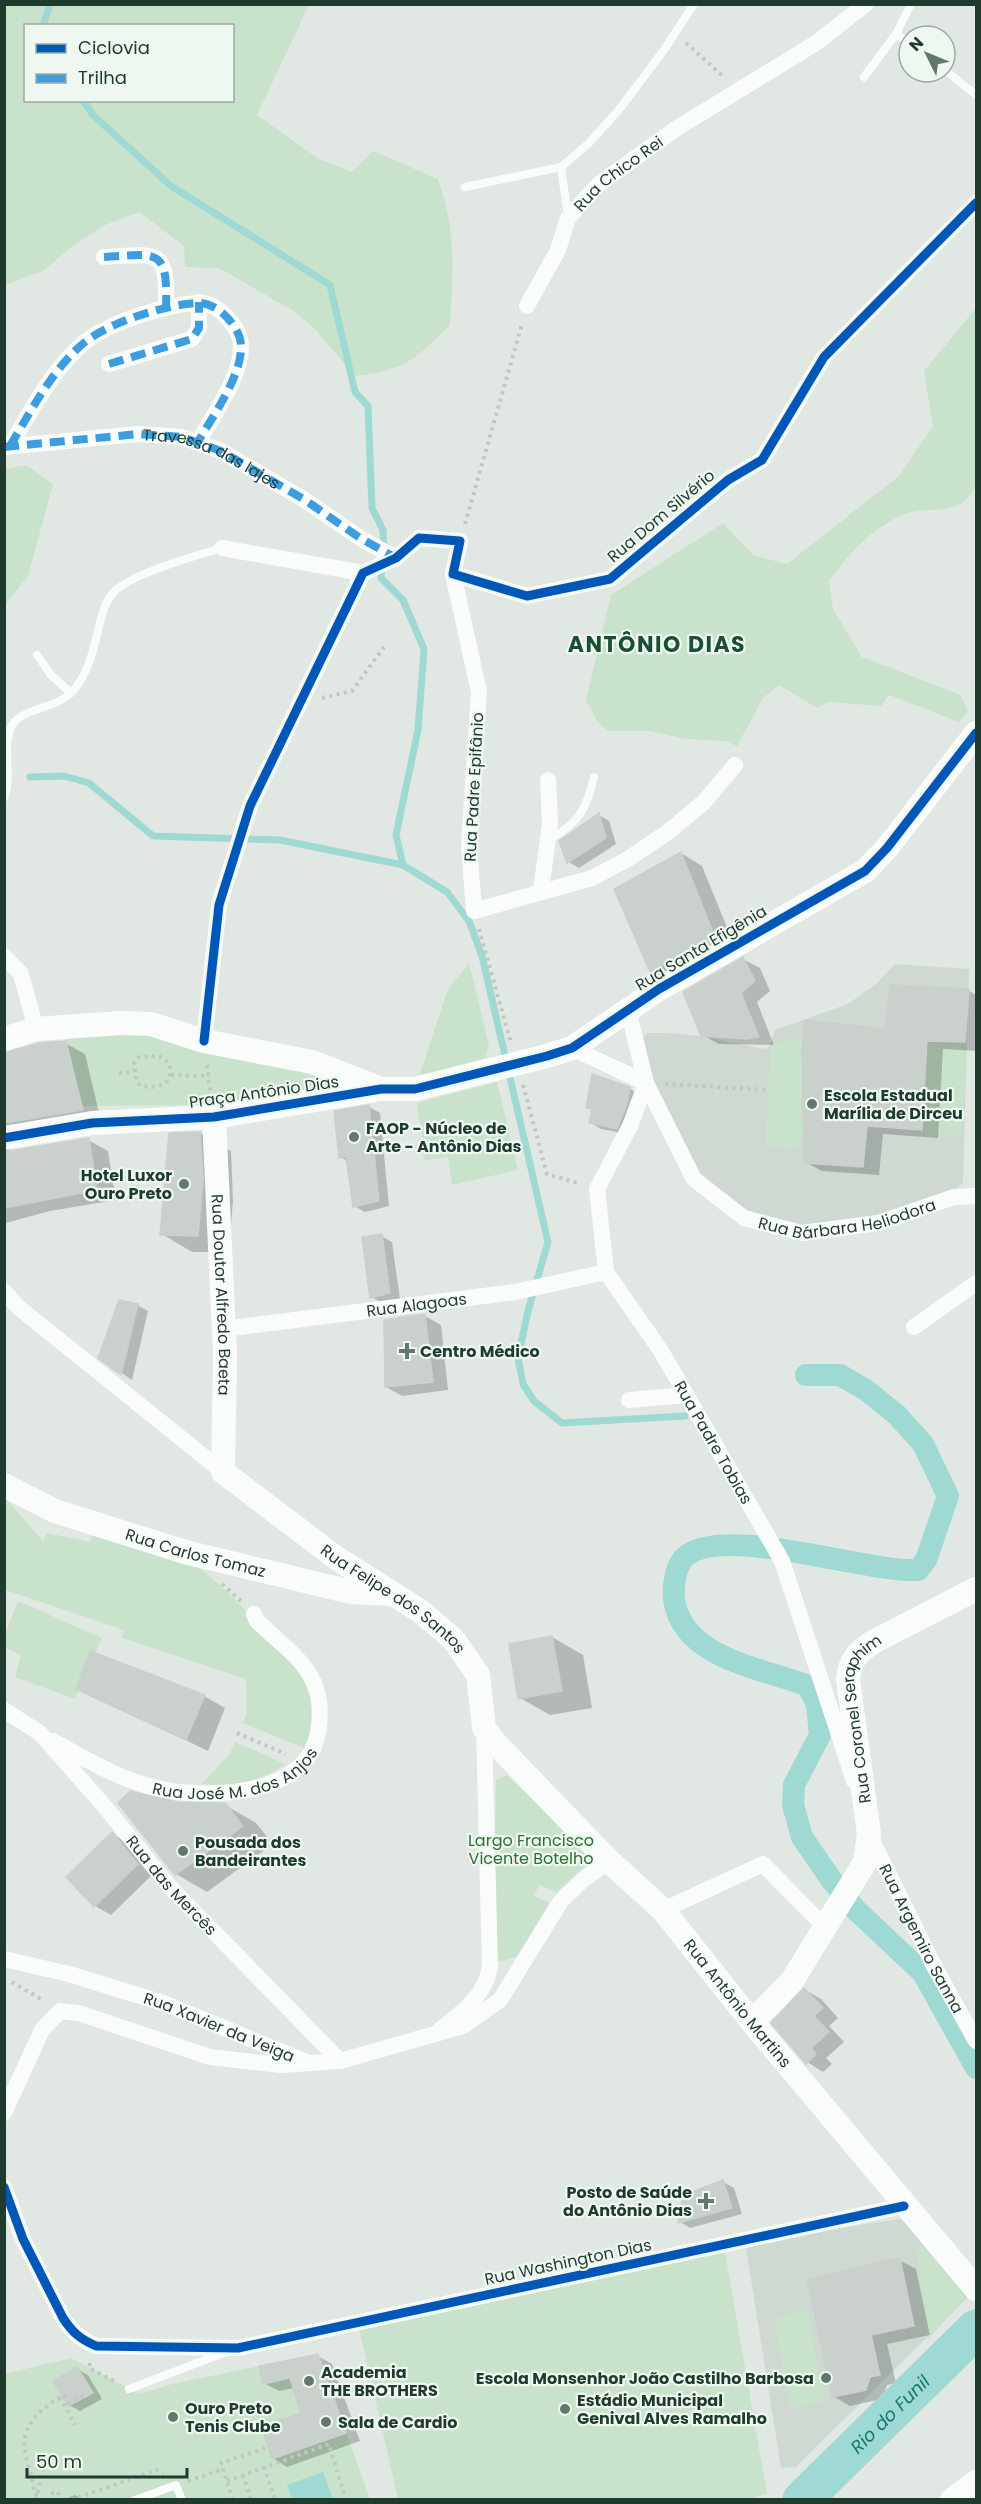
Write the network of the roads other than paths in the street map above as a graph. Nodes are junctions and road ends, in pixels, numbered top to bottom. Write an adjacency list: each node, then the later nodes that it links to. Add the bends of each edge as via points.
1 (694, 4): 8 (lane, via 618,111)
2 (866, 4): 11 (street, Rua Chico Rei, via 816,43 631,159 599,184)
3 (911, 4): 4 (lane)
4 (896, 34): 5 (lane)
5 (864, 77)
6 (957, 80): 7 (lane)
7 (976, 95)
8 (561, 167): 9 (lane); 11 (lane)
9 (465, 187)
10 (976, 203): 22 (street, Rua Dom Silvério, via 824,357 762,460 728,480 610,579 527,596)
11 (568, 218): 14 (street, Rua Chico Rei, via 558,250)
12 (104, 256): 15 (street, via 157,258 166,272)
13 (199, 302): 15 (street); 16 (street, via 199,328 192,339); 17 (street, via 237,326 242,347 236,370)
14 (527, 306)
15 (166, 308): 18 (street, via 103,329 83,343)
16 (109, 364)
17 (198, 442): 18 (street, Travessa das lajes, via 138,434); 20 (street, Travessa das lajes, via 295,494)
18 (7, 446)
19 (222, 548): 21 (street); 24 (lane, via 136,578 114,592 100,620 87,668)
20 (396, 558): 21 (street); 22 (street, via 419,538 460,541)
21 (363, 573): 36 (street, via 250,806 219,904)
22 (453, 574): 31 (street, Rua Padre Epifânio, via 479,692 469,845 474,911)
23 (37, 655): 24 (lane)
24 (71, 693): 29 (lane, via 12,724 8,733)
25 (974, 739): 33 (street, Rua Santa Efigênia, via 888,848 865,871)
26 (735, 765): 31 (street, Rua Padre Epifânio, via 704,802 638,852 592,878)
27 (594, 777): 30 (lane, via 589,800 578,820)
28 (548, 780): 30 (street)
29 (4, 798)
30 (548, 840): 31 (street)
31 (542, 890)
32 (4, 956): 34 (street, via 21,974)
33 (628, 1010): 37 (street, Rua Santa Efigênia); 38 (street, Rua Bárbara Heliodora)
34 (36, 1029): 35 (street, Praça Antônio Dias); 36 (street, Praça Antônio Dias, via 151,1024)
35 (4, 1040)
36 (204, 1041): 39 (street, Praça Antônio Dias, via 312,1062)
37 (572, 1048): 38 (street); 39 (street, Rua Santa Efigênia, via 415,1089)
38 (646, 1083): 42 (street, Rua Bárbara Heliodora, via 694,1179 744,1218 802,1233 878,1223 954,1197); 43 (street, Rua Padre Tobias, via 630,1126 597,1190)
39 (381, 1089): 40 (street, Praça Antônio Dias)
40 (214, 1117): 41 (street, Praça Antônio Dias, via 79,1125); 47 (street, Rua Doutor Alfredo Baeta)
41 (4, 1138)
42 (976, 1196)
43 (606, 1272): 47 (street, Rua Alagoas, via 515,1292); 48 (street, Rua Padre Tobias, via 661,1351)
44 (976, 1283): 46 (street)
45 (4, 1292): 50 (street, Rua Felipe dos Santos)
46 (914, 1327)
47 (224, 1329): 50 (street, Rua Doutor Alfredo Baeta)
48 (686, 1395): 49 (street); 58 (street, Rua Padre Tobias, via 782,1561)
49 (629, 1400)
50 (223, 1472): 53 (street, Rua Felipe dos Santos, via 335,1557)
51 (4, 1485): 53 (street, Rua Carlos Tomaz, via 56,1511 185,1552 351,1592)
52 (976, 1588): 58 (street, Rua Coronel Seraphim, via 873,1642 857,1653 849,1665)
53 (393, 1594): 56 (street, Rua Felipe dos Santos, via 420,1611 465,1652 478,1675)
54 (254, 1614): 57 (street, Rua José M. dos Anjos, via 303,1666 316,1690 318,1734 306,1763 253,1790 178,1792 108,1772)
55 (4, 1710): 57 (street, Rua das Mercês)
56 (484, 1728): 59 (street, Rua Antônio Martins); 64 (street, Rua Felipe dos Santos, via 490,1967 478,1997)
57 (40, 1733): 66 (street, Rua das Mercês, via 170,1887)
58 (866, 1824): 61 (street, Rua Coronel Seraphim, via 865,1862); 65 (street, Rua Argemiro Sanna, via 934,1966)
59 (609, 1861): 60 (street, Rua Antônio Martins); 64 (street, Rua Xavier da Veiga, via 561,1901 500,2000 464,2026)
60 (663, 1911): 61 (street, via 763,1864); 63 (street, Rua Antônio Martins)
61 (825, 1927): 63 (street, Rua Coronel Seraphim, via 792,1981)
62 (4, 1959): 67 (street, Rua Xavier da Veiga, via 164,2003)
63 (752, 2022): 70 (street, Rua Antônio Martins)
64 (435, 2034): 66 (street, Rua Xavier da Veiga)
65 (976, 2041)
66 (340, 2061): 67 (street, Rua Xavier da Veiga)
67 (311, 2064): 68 (street, via 259,2064 210,2057 79,2013 60,2011 42,2030)
68 (4, 2113)
69 (4, 2187): 72 (street, via 23,2239 63,2318 82,2340 96,2346)
70 (904, 2206): 71 (street, Rua Antônio Martins); 72 (street, Rua Washington Dias)
71 (976, 2289)
72 (238, 2348): 73 (lane, Rua Washington Dias)
73 (129, 2389)
74 (976, 2482): 77 (street)
75 (135, 2499): 76 (lane, via 176,2485)
76 (182, 2499)
77 (952, 2499)

